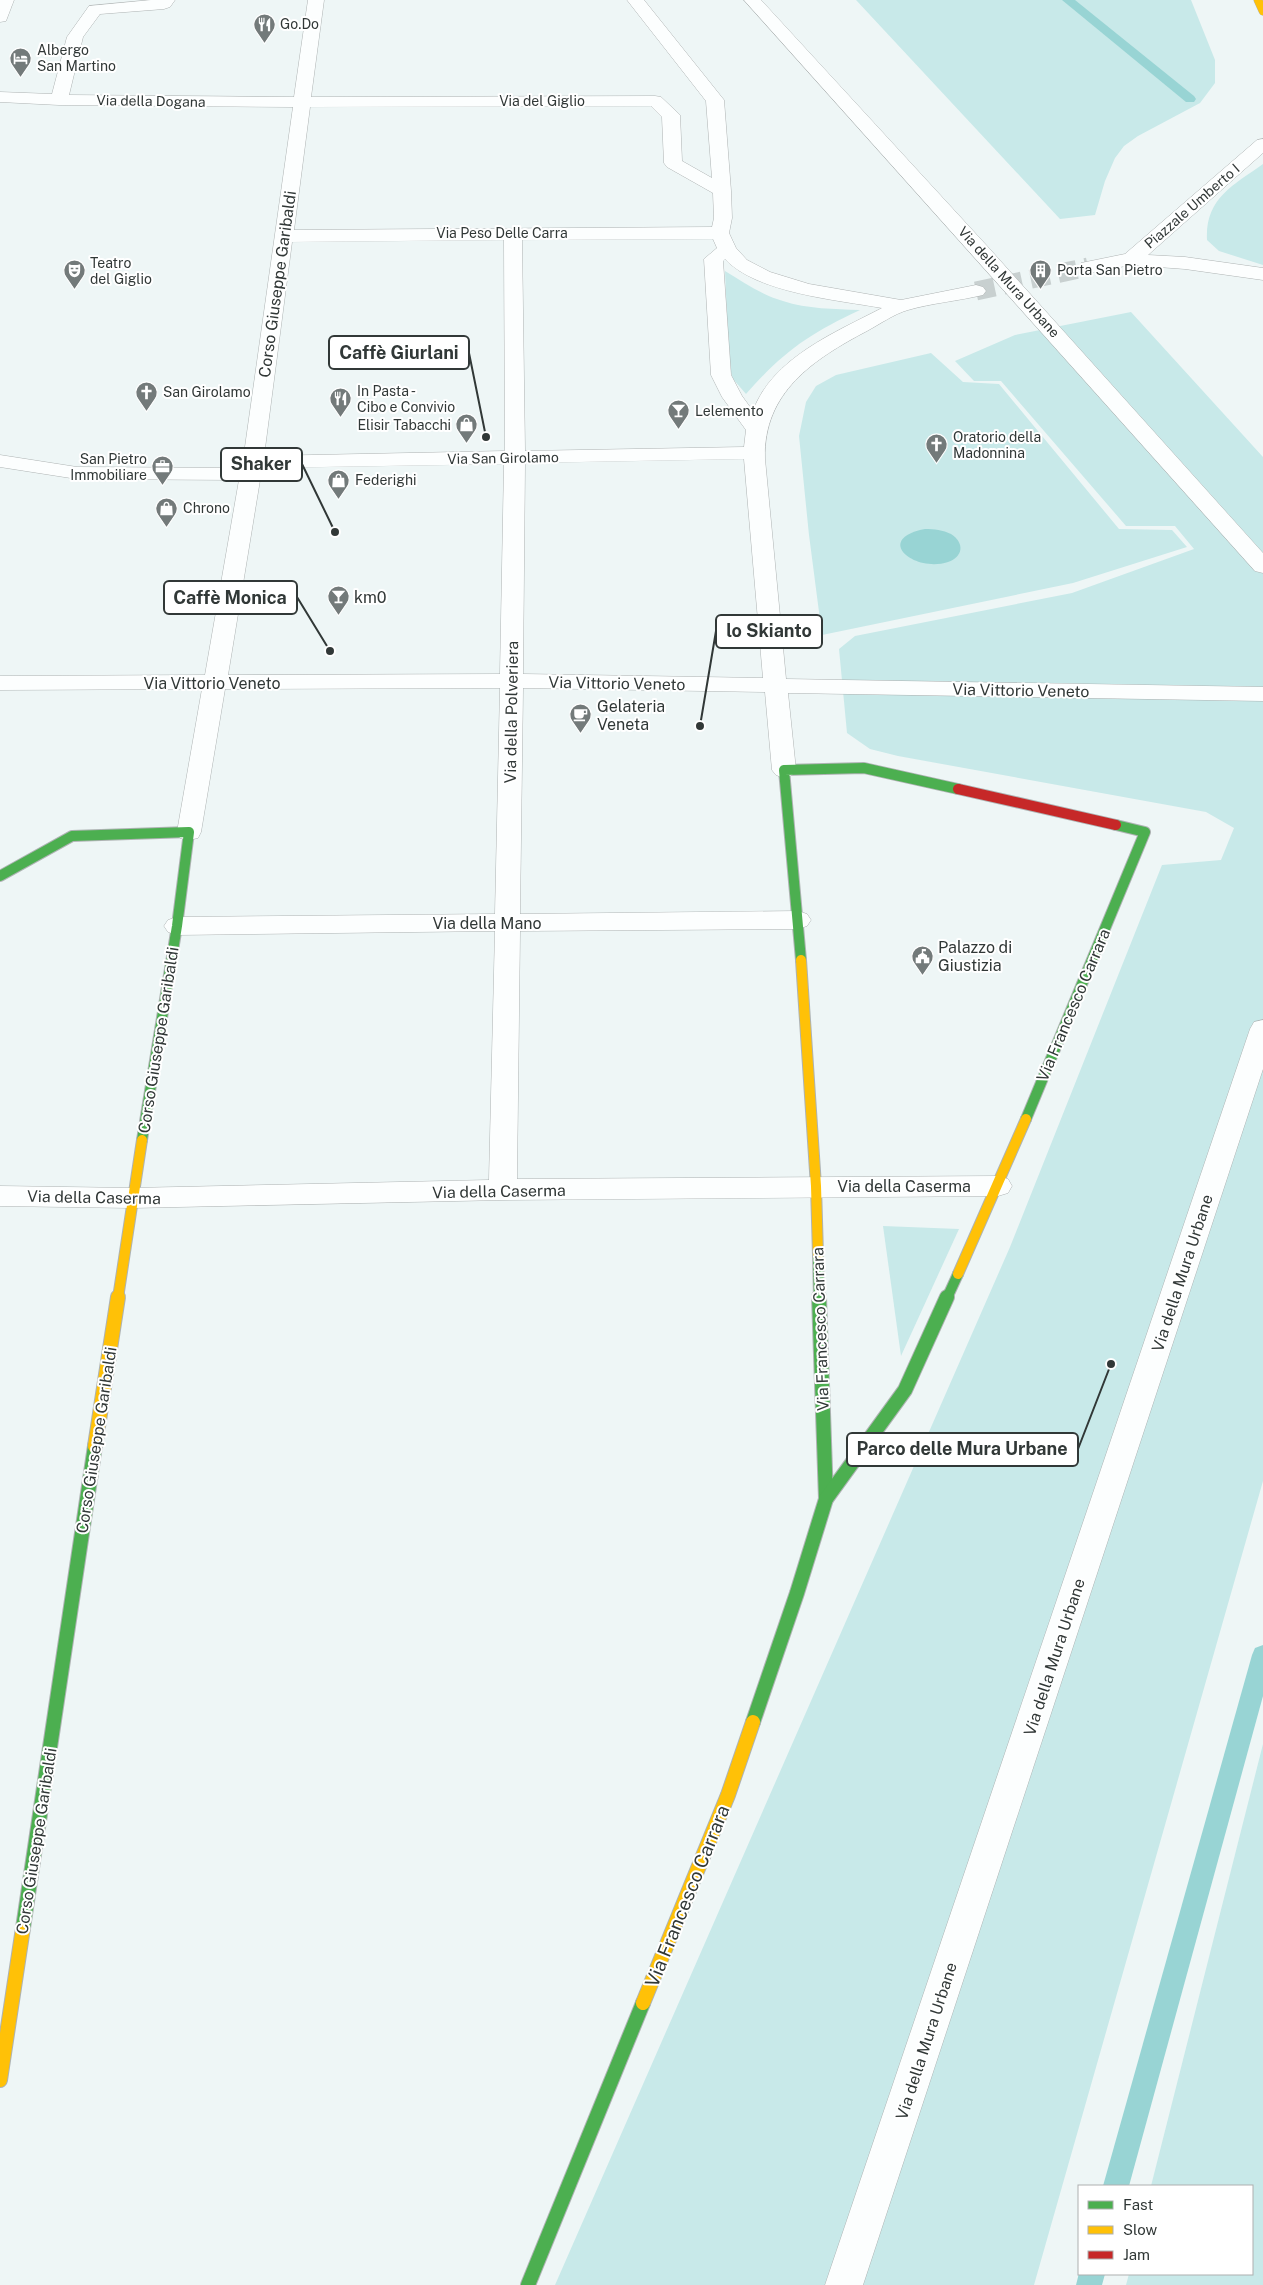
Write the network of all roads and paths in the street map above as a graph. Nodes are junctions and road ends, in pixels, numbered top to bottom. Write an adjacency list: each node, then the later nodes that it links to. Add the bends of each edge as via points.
1 (6, 0): 8 (street)
2 (167, 0): 10 (street, via 164,4 95,9 75,37)
3 (316, 0): 11 (street, Corso Giuseppe Garibaldi)
4 (636, 0): 13 (street, via 715,100)
5 (752, 0): 27 (street, Via della Mura Urbane)
6 (1258, 0): 7 (street)
7 (1263, 11)
8 (0, 17)
9 (0, 97): 10 (street, Via della Dogana)
10 (59, 100): 11 (street, Via della Dogana)
11 (302, 101): 13 (street, Via del Giglio, via 655,101 671,115 673,163); 15 (street, Corso Giuseppe Garibaldi)
12 (1263, 144): 17 (street, Piazzale Umberto I)
13 (722, 191): 16 (street)
14 (513, 233): 15 (street, Via Peso Delle Carra); 16 (street, Via Peso Delle Carra); 23 (street, Via della Polveriera)
15 (284, 236): 26 (street, Corso Giuseppe Garibaldi)
16 (724, 242): 21 (street, via 740,264 785,284); 22 (street, via 713,259 721,374 732,397)
17 (1131, 259): 18 (street); 19 (street, Piazzale Umberto I)
18 (1088, 267)
19 (1263, 274)
20 (976, 291): 21 (street)
21 (901, 306): 22 (street, via 806,360 786,376 774,392)
22 (756, 430): 24 (street)
23 (515, 451): 24 (street, Via San Girolamo); 26 (street, Via San Girolamo); 28 (street, Via della Polveriera)
24 (754, 453): 31 (street, Via Francesco Carrara)
25 (0, 460): 26 (street, Via San Girolamo, via 77,473)
26 (252, 468): 30 (street, Corso Giuseppe Garibaldi)
27 (1263, 566)
28 (511, 681): 30 (street, Via Vittorio Veneto); 31 (street, Via Vittorio Veneto); 37 (street, Via della Polveriera)
29 (0, 683): 30 (street, Via Vittorio Veneto)
30 (215, 683): 34 (street, Corso Giuseppe Garibaldi)
31 (777, 686): 32 (street, Via Vittorio Veneto); 33 (street, Via Francesco Carrara)
32 (1263, 694)
33 (784, 770): 36 (street, Via Francesco Carrara); 41 (street, Via Francesco Carrara, via 864,768 1146,832)
34 (189, 832): 35 (street, via 72,836); 38 (street, Corso Giuseppe Garibaldi)
35 (0, 876)
36 (798, 920): 37 (street, Via della Mano); 40 (street, Via Francesco Carrara)
37 (507, 923): 38 (street, Via della Mano); 42 (street, Via della Polveriera)
38 (177, 926): 44 (street, Corso Giuseppe Garibaldi)
39 (1263, 1029): 48 (street, Via della Mura Urbane)
40 (816, 1186): 41 (street, Via della Caserma); 42 (street, Via della Caserma); 45 (street, Via Francesco Carrara)
41 (998, 1186): 45 (street, Via Francesco Carrara, via 905,1390)
42 (503, 1190): 44 (street, Via della Caserma)
43 (0, 1196): 44 (street, Via della Caserma)
44 (132, 1198): 46 (street, Corso Giuseppe Garibaldi)
45 (826, 1499): 47 (street, Via Francesco Carrara, via 728,1795)
46 (0, 2080)
47 (528, 2285)
48 (844, 2285)

